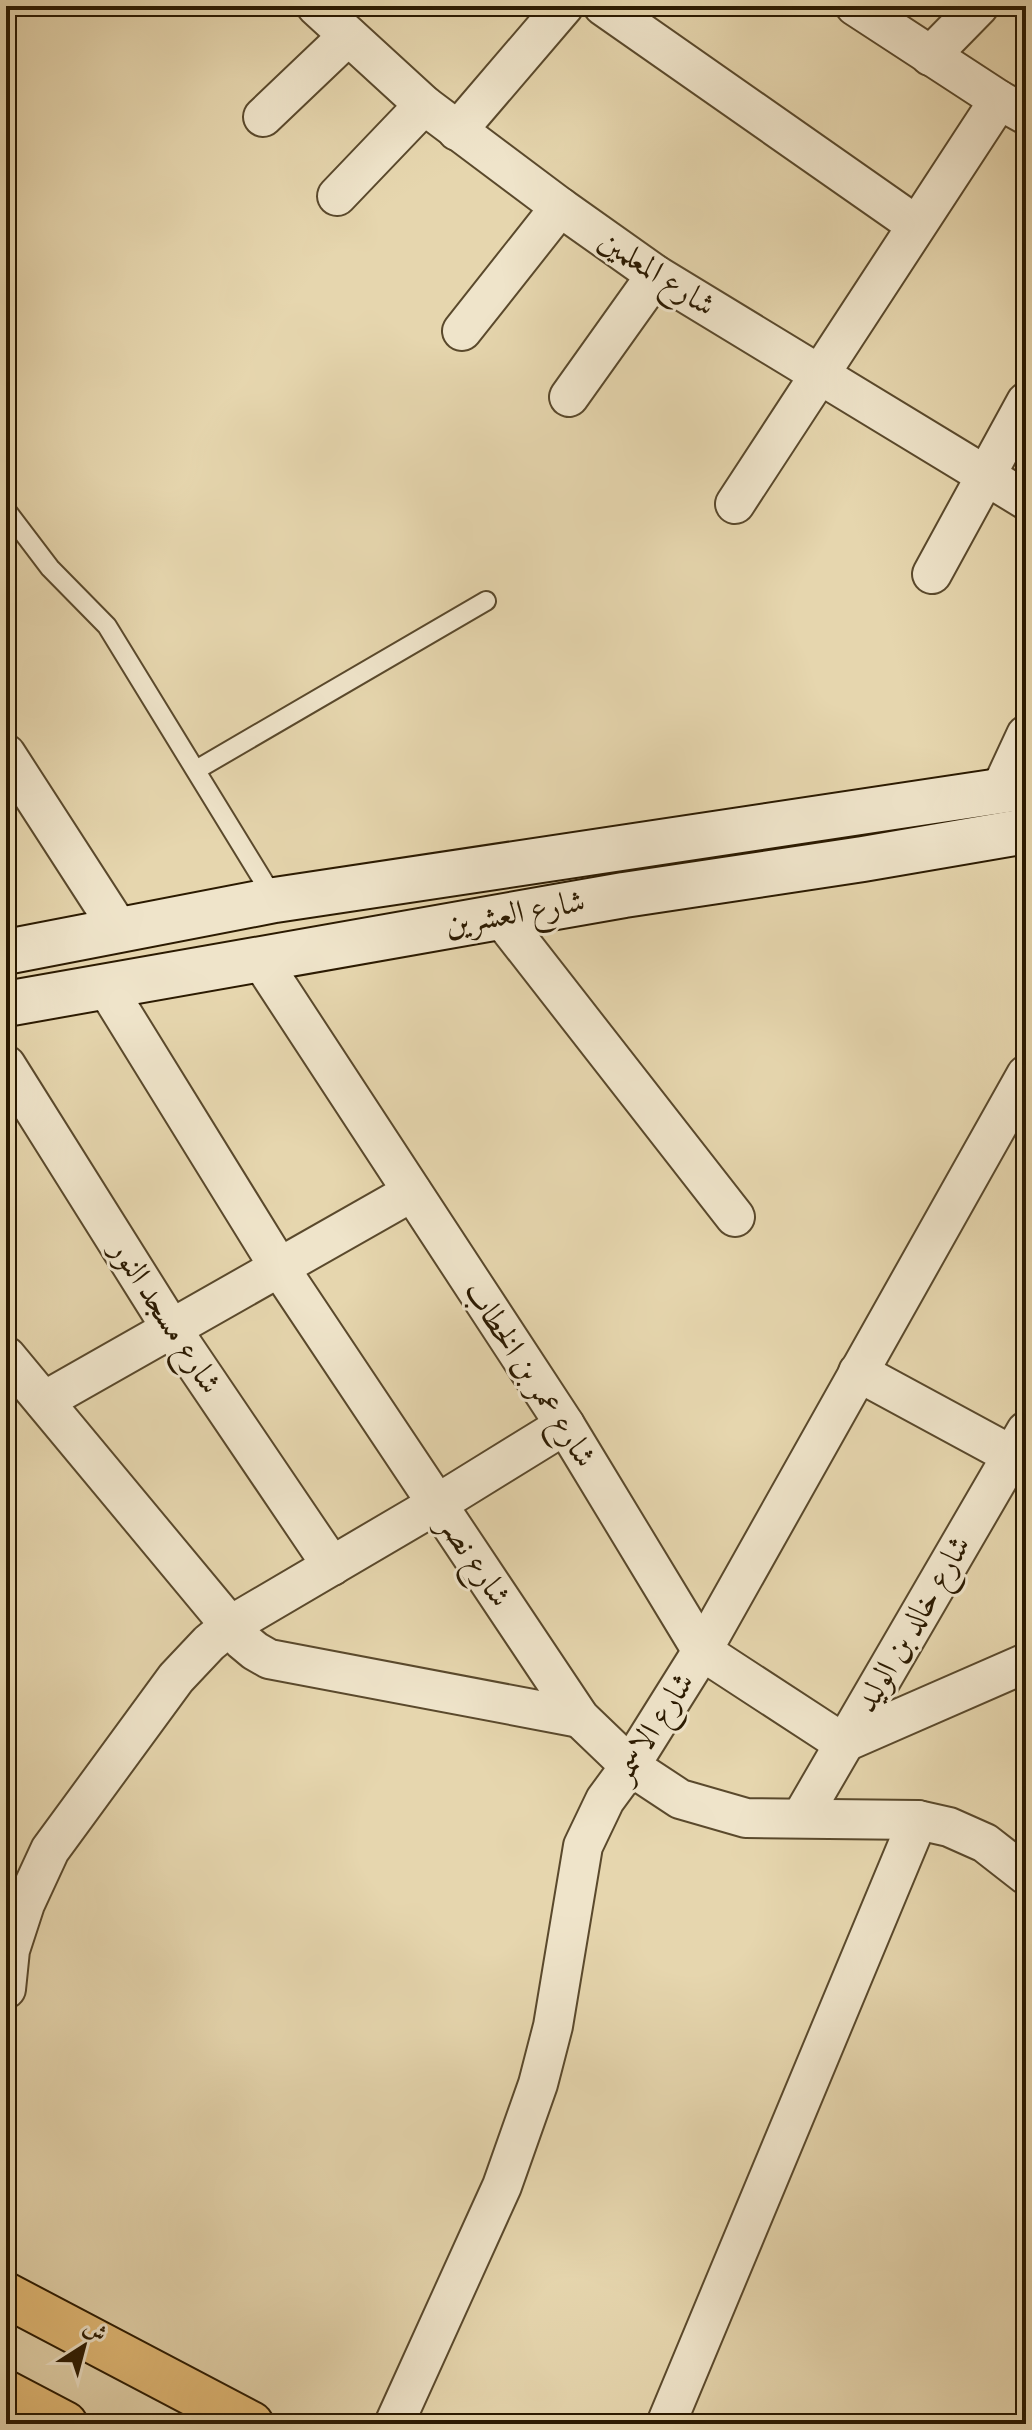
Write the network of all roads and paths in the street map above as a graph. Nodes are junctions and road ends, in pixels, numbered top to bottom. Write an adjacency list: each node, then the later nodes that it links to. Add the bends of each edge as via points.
1 (564, 6): 10 (street)
2 (603, 6): 13 (street)
3 (855, 6): 6 (street)
4 (979, 6): 6 (street)
5 (334, 17): 7 (street, شارع المعلمين); 9 (street)
6 (930, 56): 8 (street)
7 (424, 105): 10 (street, شارع المعلمين); 11 (street)
8 (1012, 107): 13 (street)
9 (263, 117)
10 (457, 131): 12 (street, شارع المعلمين)
11 (337, 196)
12 (560, 207): 14 (street, شارع المعلمين); 15 (street)
13 (916, 225): 16 (street)
14 (656, 275): 16 (street, شارع المعلمين); 17 (street)
15 (462, 331)
16 (819, 375): 19 (street, شارع المعلمين); 21 (street)
17 (569, 397)
18 (1026, 402): 19 (street)
19 (985, 477): 20 (street, شارع المعلمين); 23 (street)
20 (1026, 500)
21 (735, 504)
22 (6, 510): 27 (lane, via 50,568 107,626)
23 (932, 574)
24 (486, 601): 27 (lane)
25 (1026, 735): 28 (street)
26 (6, 754): 29 (street)
27 (196, 770): 31 (lane)
28 (1013, 789): 31 (main road, شارع العشرين)
29 (22, 810): 33 (street)
30 (1026, 831): 32 (main road, شارع العشرين)
31 (275, 900): 33 (main road, شارع العشرين)
32 (500, 916): 35 (main road, شارع العشرين); 41 (street)
33 (119, 929): 34 (main road, شارع العشرين)
34 (6, 952)
35 (260, 959): 36 (main road, شارع العشرين); 40 (street, شارع عمر بن الخطاب)
36 (106, 987): 37 (main road, شارع العشرين); 42 (street, شارع نصر)
37 (6, 1004)
38 (6, 1065): 43 (street, شارع مسجد النور)
39 (1021, 1097): 45 (street, شارع الاسمر)
40 (412, 1192): 42 (street); 47 (street, شارع عمر بن الخطاب)
41 (735, 1217)
42 (279, 1267): 43 (street); 49 (street, شارع نصر)
43 (171, 1328): 46 (street); 50 (street, شارع مسجد النور)
44 (6, 1356): 46 (street)
45 (858, 1372): 48 (street); 52 (street, شارع الاسمر)
46 (44, 1401): 51 (street)
47 (565, 1425): 49 (street); 52 (street, شارع عمر بن الخطاب)
48 (1021, 1450): 55 (street, شارع خالد بن الوليد)
49 (437, 1504): 50 (street); 54 (street, شارع نصر)
50 (332, 1566): 51 (street)
51 (231, 1625): 54 (street, via 269,1659); 60 (street, via 176,1678 50,1850 10,1950)
52 (702, 1651): 55 (street, شارع عمر بن الخطاب); 56 (street, شارع الاسمر)
53 (1026, 1663): 55 (street)
54 (580, 1718): 56 (street, شارع نصر)
55 (843, 1743): 57 (street, شارع خالد بن الوليد)
56 (630, 1766): 57 (street, شارع نصر, via 680,1799 746,1818); 65 (street, شارع الاسمر, via 605,1800 583,1846 553,2026 522,2133)
57 (801, 1818): 58 (street, شارع نصر)
58 (918, 1820): 59 (street, شارع نصر, via 985,1843); 66 (street)
59 (1026, 1875)
60 (6, 1989)
61 (6, 2295): 64 (highway)
62 (6, 2393): 63 (highway)
63 (65, 2424)
64 (251, 2424)
65 (394, 2424)
66 (666, 2424)

